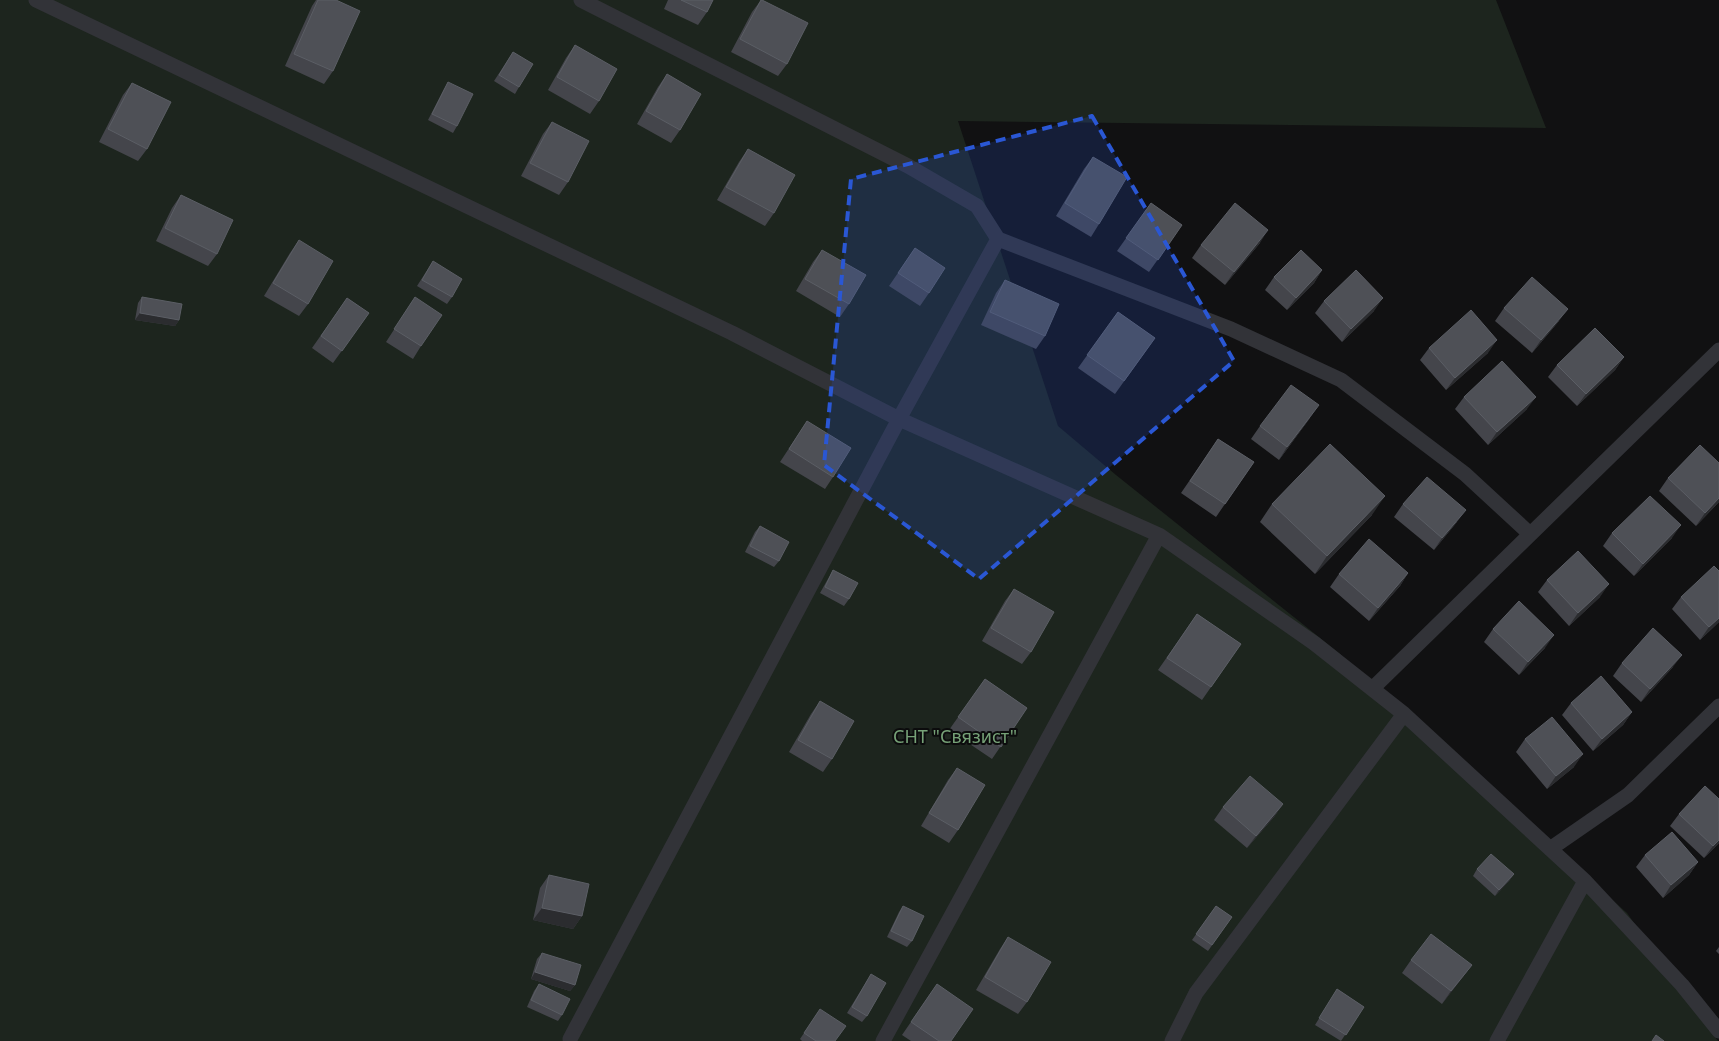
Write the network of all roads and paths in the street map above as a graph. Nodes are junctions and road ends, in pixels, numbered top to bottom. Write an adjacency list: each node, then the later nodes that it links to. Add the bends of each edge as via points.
1 (36, 0): 5 (lane, via 732,332)
2 (581, 0): 3 (lane, via 915,170 977,206)
3 (998, 239): 5 (lane); 6 (lane, via 1231,329 1341,380 1465,474)
4 (1719, 350): 6 (lane)
5 (898, 419): 7 (lane); 15 (lane)
6 (1530, 534): 8 (lane)
7 (1159, 535): 8 (lane, via 1314,643); 16 (lane)
8 (1372, 689): 10 (lane)
9 (1719, 706): 11 (lane, via 1628,795)
10 (1404, 714): 11 (lane); 17 (lane, via 1196,993)
11 (1550, 848): 12 (lane)
12 (1585, 881): 13 (lane); 18 (lane)
13 (1714, 1015): 14 (lane)
14 (1719, 1031)
15 (570, 1039)
16 (882, 1041)
17 (1172, 1041)
18 (1497, 1041)

